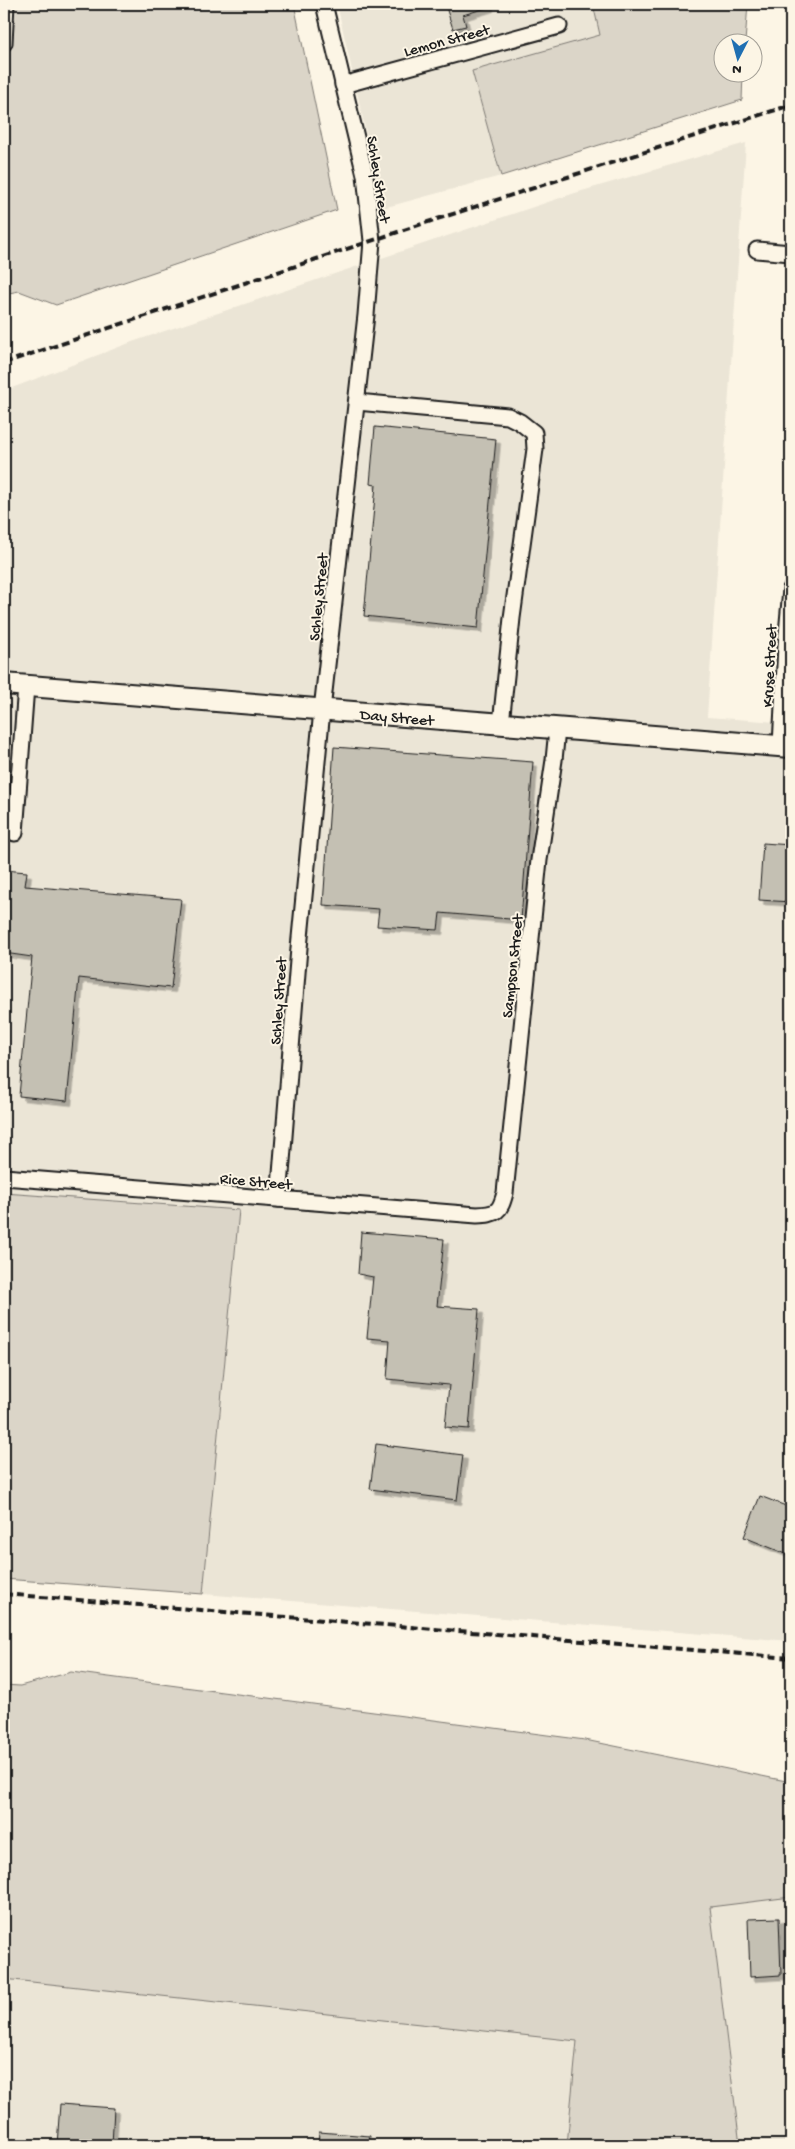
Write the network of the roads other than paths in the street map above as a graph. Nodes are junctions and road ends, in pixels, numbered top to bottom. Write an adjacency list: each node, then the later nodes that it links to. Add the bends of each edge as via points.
1 (6, 4): 4 (street)
2 (324, 4): 5 (street, Schley Street)
3 (559, 26): 5 (street, Lemon Street)
4 (4, 43)
5 (344, 85): 8 (street, Schley Street, via 366,182 372,241)
6 (757, 250): 7 (street)
7 (791, 253)
8 (357, 402): 12 (street, Schley Street); 13 (street, via 508,416 534,432 535,449)
9 (791, 589): 15 (street, Kruse Street, via 786,645)
10 (4, 684): 11 (main road, Day Street)
11 (26, 686): 12 (main road, Day Street); 16 (street)
12 (322, 710): 13 (main road, Day Street); 18 (street, Schley Street)
13 (501, 724): 14 (main road, Day Street)
14 (557, 728): 15 (main road, Day Street); 19 (street, Sampson Street, via 539,860)
15 (786, 747)
16 (15, 833)
17 (4, 1177): 18 (street, Rice Street)
18 (279, 1199): 19 (street, Rice Street, via 477,1215 491,1214)
19 (502, 1206)

